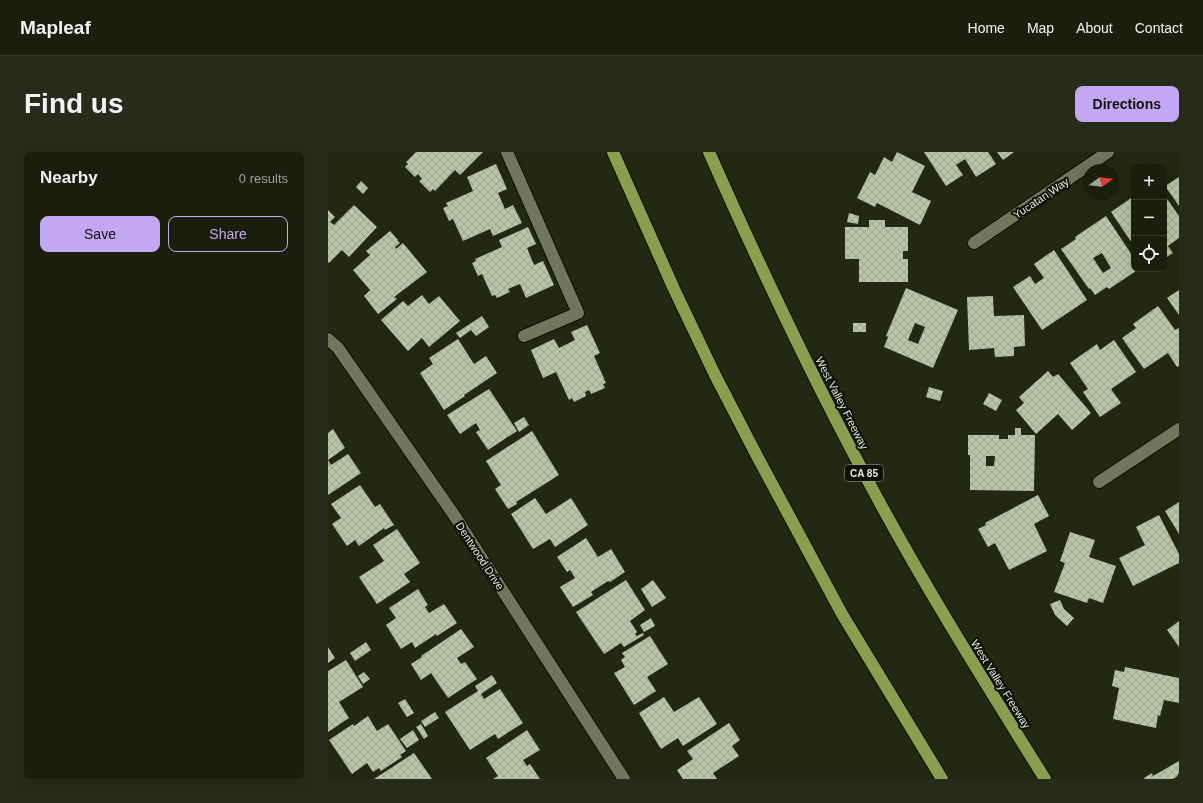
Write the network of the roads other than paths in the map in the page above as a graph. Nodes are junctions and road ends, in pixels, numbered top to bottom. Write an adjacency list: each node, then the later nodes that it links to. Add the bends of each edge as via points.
1 (507, 152): 6 (street, via 578,313)
2 (613, 152): 11 (highway, via 715,375 757,456 842,614)
3 (709, 152): 12 (highway, West Valley Freeway / CA 85, via 802,353 873,491 947,620)
4 (1108, 152): 5 (street, Yucatan Way)
5 (974, 243)
6 (524, 336)
7 (328, 339): 10 (street, Dentwood Drive, via 338,348 454,515)
8 (1179, 429): 9 (street)
9 (1099, 482)
10 (624, 779)
11 (942, 779)
12 (1045, 779)

